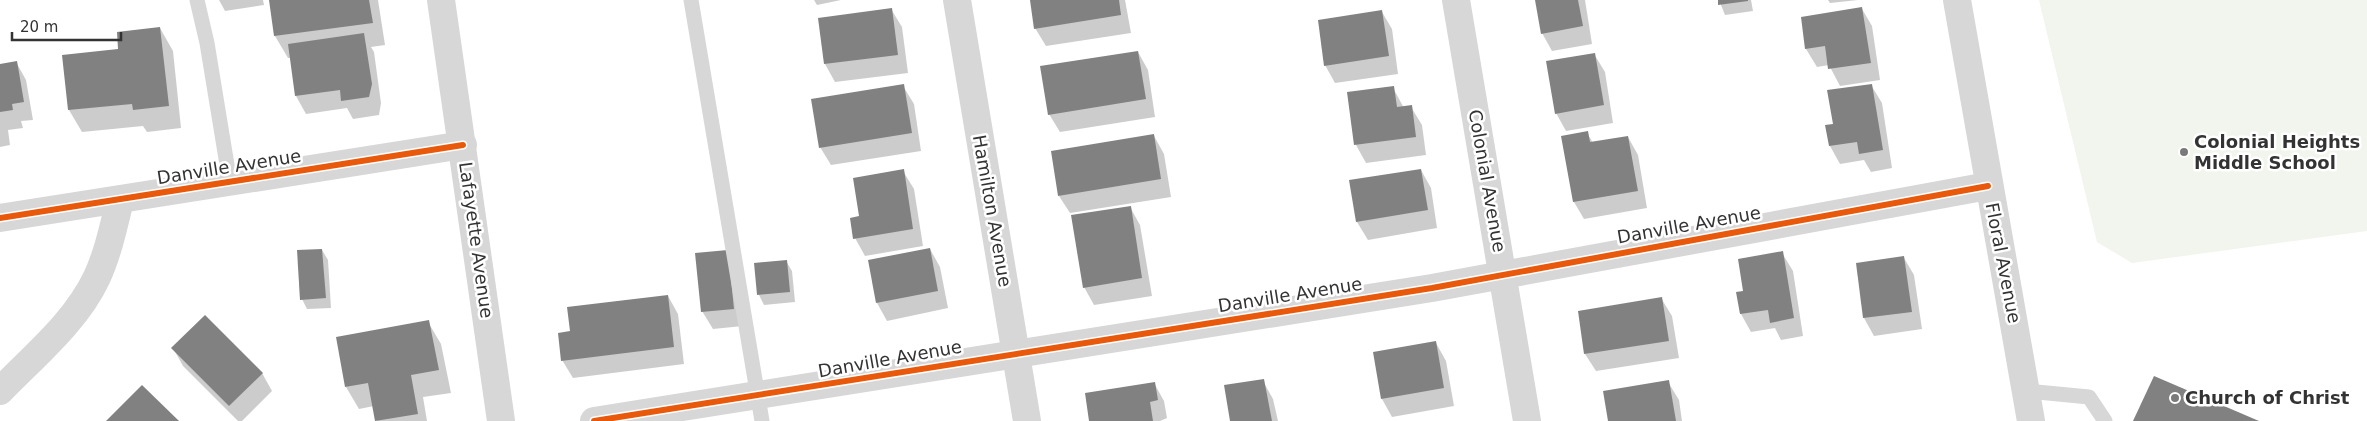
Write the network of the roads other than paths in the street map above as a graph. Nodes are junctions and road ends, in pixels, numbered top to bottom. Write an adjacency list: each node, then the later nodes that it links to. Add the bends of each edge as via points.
1 (196, 0): 8 (lane, via 207,43)
2 (441, 0): 7 (street, Lafayette Avenue)
3 (690, 0): 16 (lane)
4 (957, 0): 13 (street, Hamilton Avenue)
5 (1456, 0): 12 (street, Colonial Avenue)
6 (1958, 0): 9 (street, Floral Avenue)
7 (463, 145): 8 (street, Danville Avenue); 17 (street, Lafayette Avenue)
8 (230, 183): 10 (street, Danville Avenue)
9 (1988, 186): 12 (street, Danville Avenue); 15 (street, Floral Avenue)
10 (120, 200): 11 (street, Danville Avenue); 14 (street, via 97,277 72,317)
11 (0, 218)
12 (1504, 274): 13 (street, Danville Avenue); 20 (street, Colonial Avenue)
13 (1016, 354): 16 (street, Danville Avenue); 19 (street, Hamilton Avenue)
14 (0, 391)
15 (2029, 406): 21 (lane, via 2089,397)
16 (760, 409): 18 (street, Danville Avenue)
17 (501, 421)
18 (594, 421)
19 (1027, 421)
20 (1527, 421)
21 (2105, 421)

